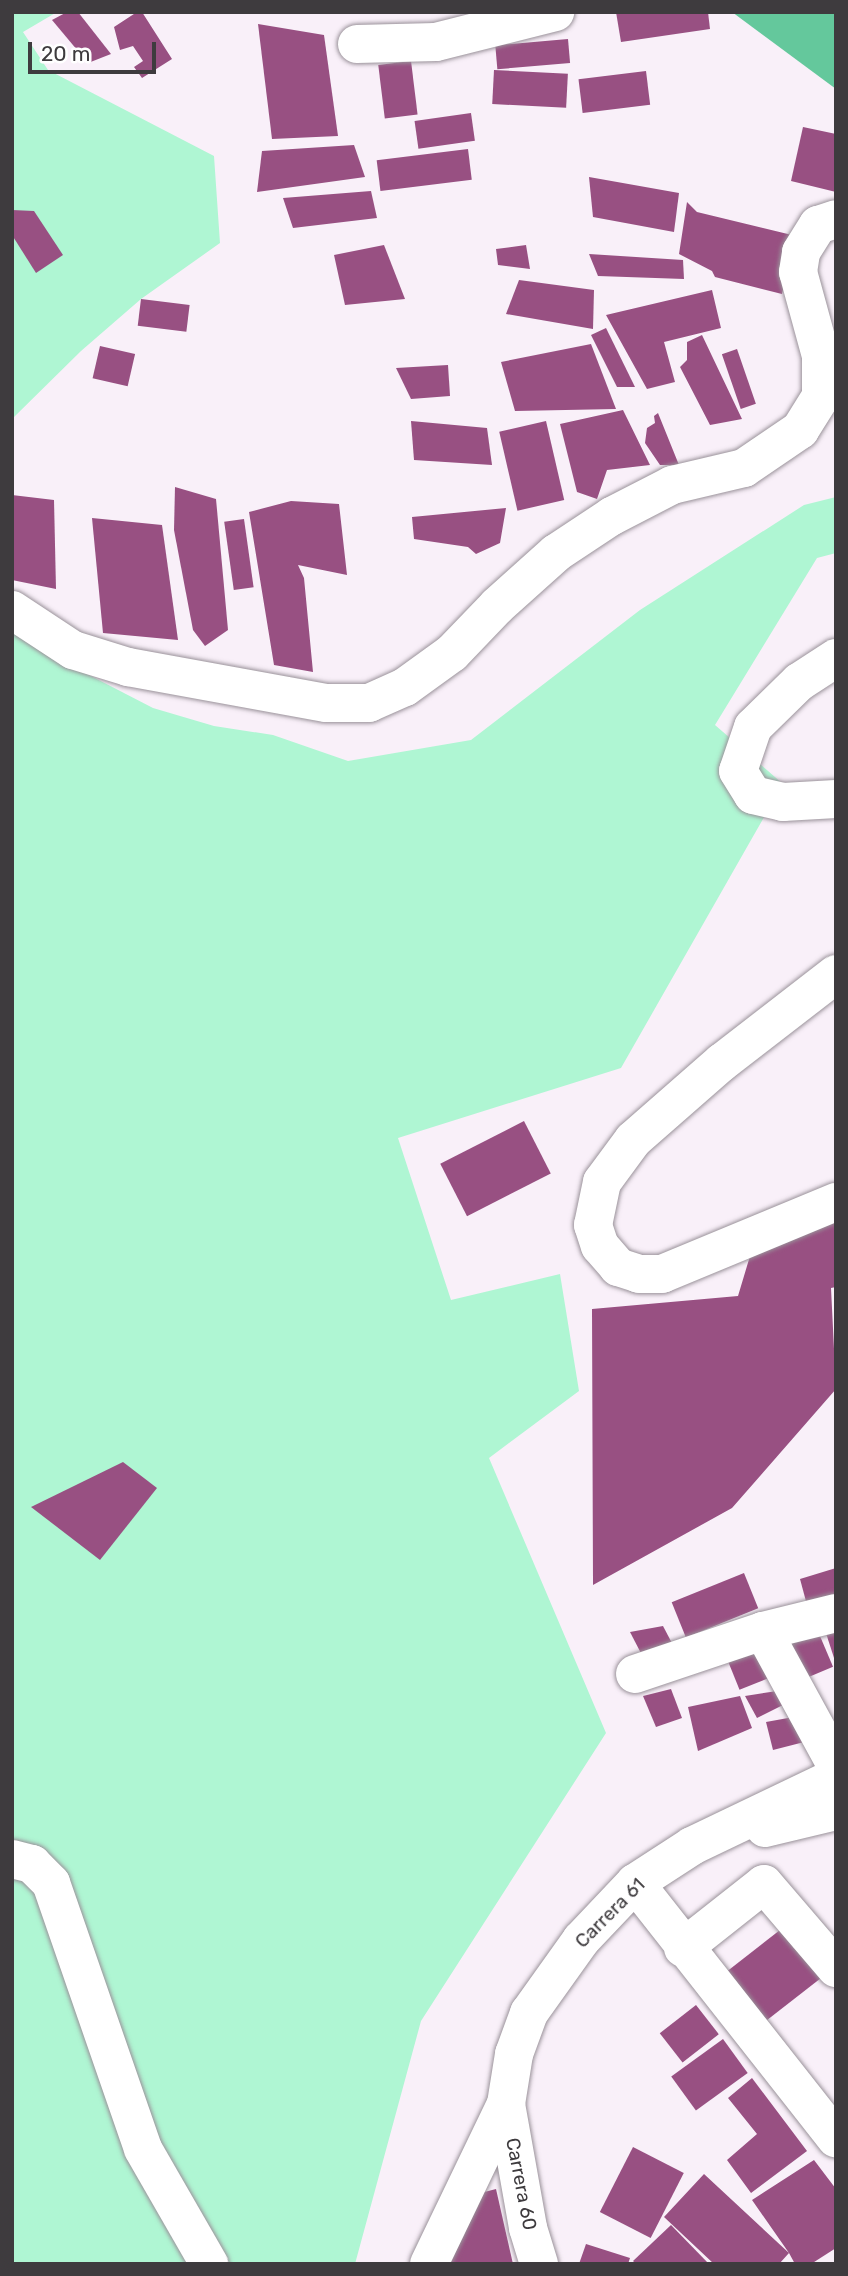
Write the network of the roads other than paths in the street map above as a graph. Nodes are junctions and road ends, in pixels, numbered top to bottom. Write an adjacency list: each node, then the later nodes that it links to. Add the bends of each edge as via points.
1 (555, 12): 2 (street, via 436,42)
2 (356, 44)
3 (836, 219): 4 (street, via 818,225 801,253 798,272 821,356 821,397 800,430 744,468 672,485 612,516 556,553 452,653 405,687 369,704 326,704 128,667 73,650)
4 (12, 610)
5 (836, 659): 6 (street, via 799,682 753,727 738,771 753,795 783,802)
6 (836, 799)
7 (836, 974): 8 (street, via 722,1062 633,1140 602,1182 593,1225 600,1246 618,1267 639,1274 662,1274)
8 (836, 1202)
9 (836, 1613): 10 (street)
10 (763, 1631): 11 (street); 12 (street)
11 (635, 1674)
12 (836, 1765)
13 (836, 1777): 15 (street, Carrera 61)
14 (836, 1811): 15 (street)
15 (692, 1846): 17 (street, Carrera 61)
16 (12, 1859): 22 (street, via 32,1864 51,1883 143,2149)
17 (635, 1883): 18 (street); 20 (street, Carrera 61, via 581,1940 530,2013 514,2054)
18 (683, 1948): 19 (street, via 764,1884); 21 (street)
19 (836, 1968)
20 (506, 2104): 23 (street); 24 (street, Carrera 60, via 528,2228)
21 (836, 2138)
22 (209, 2264)
23 (429, 2264)
24 (539, 2264)

